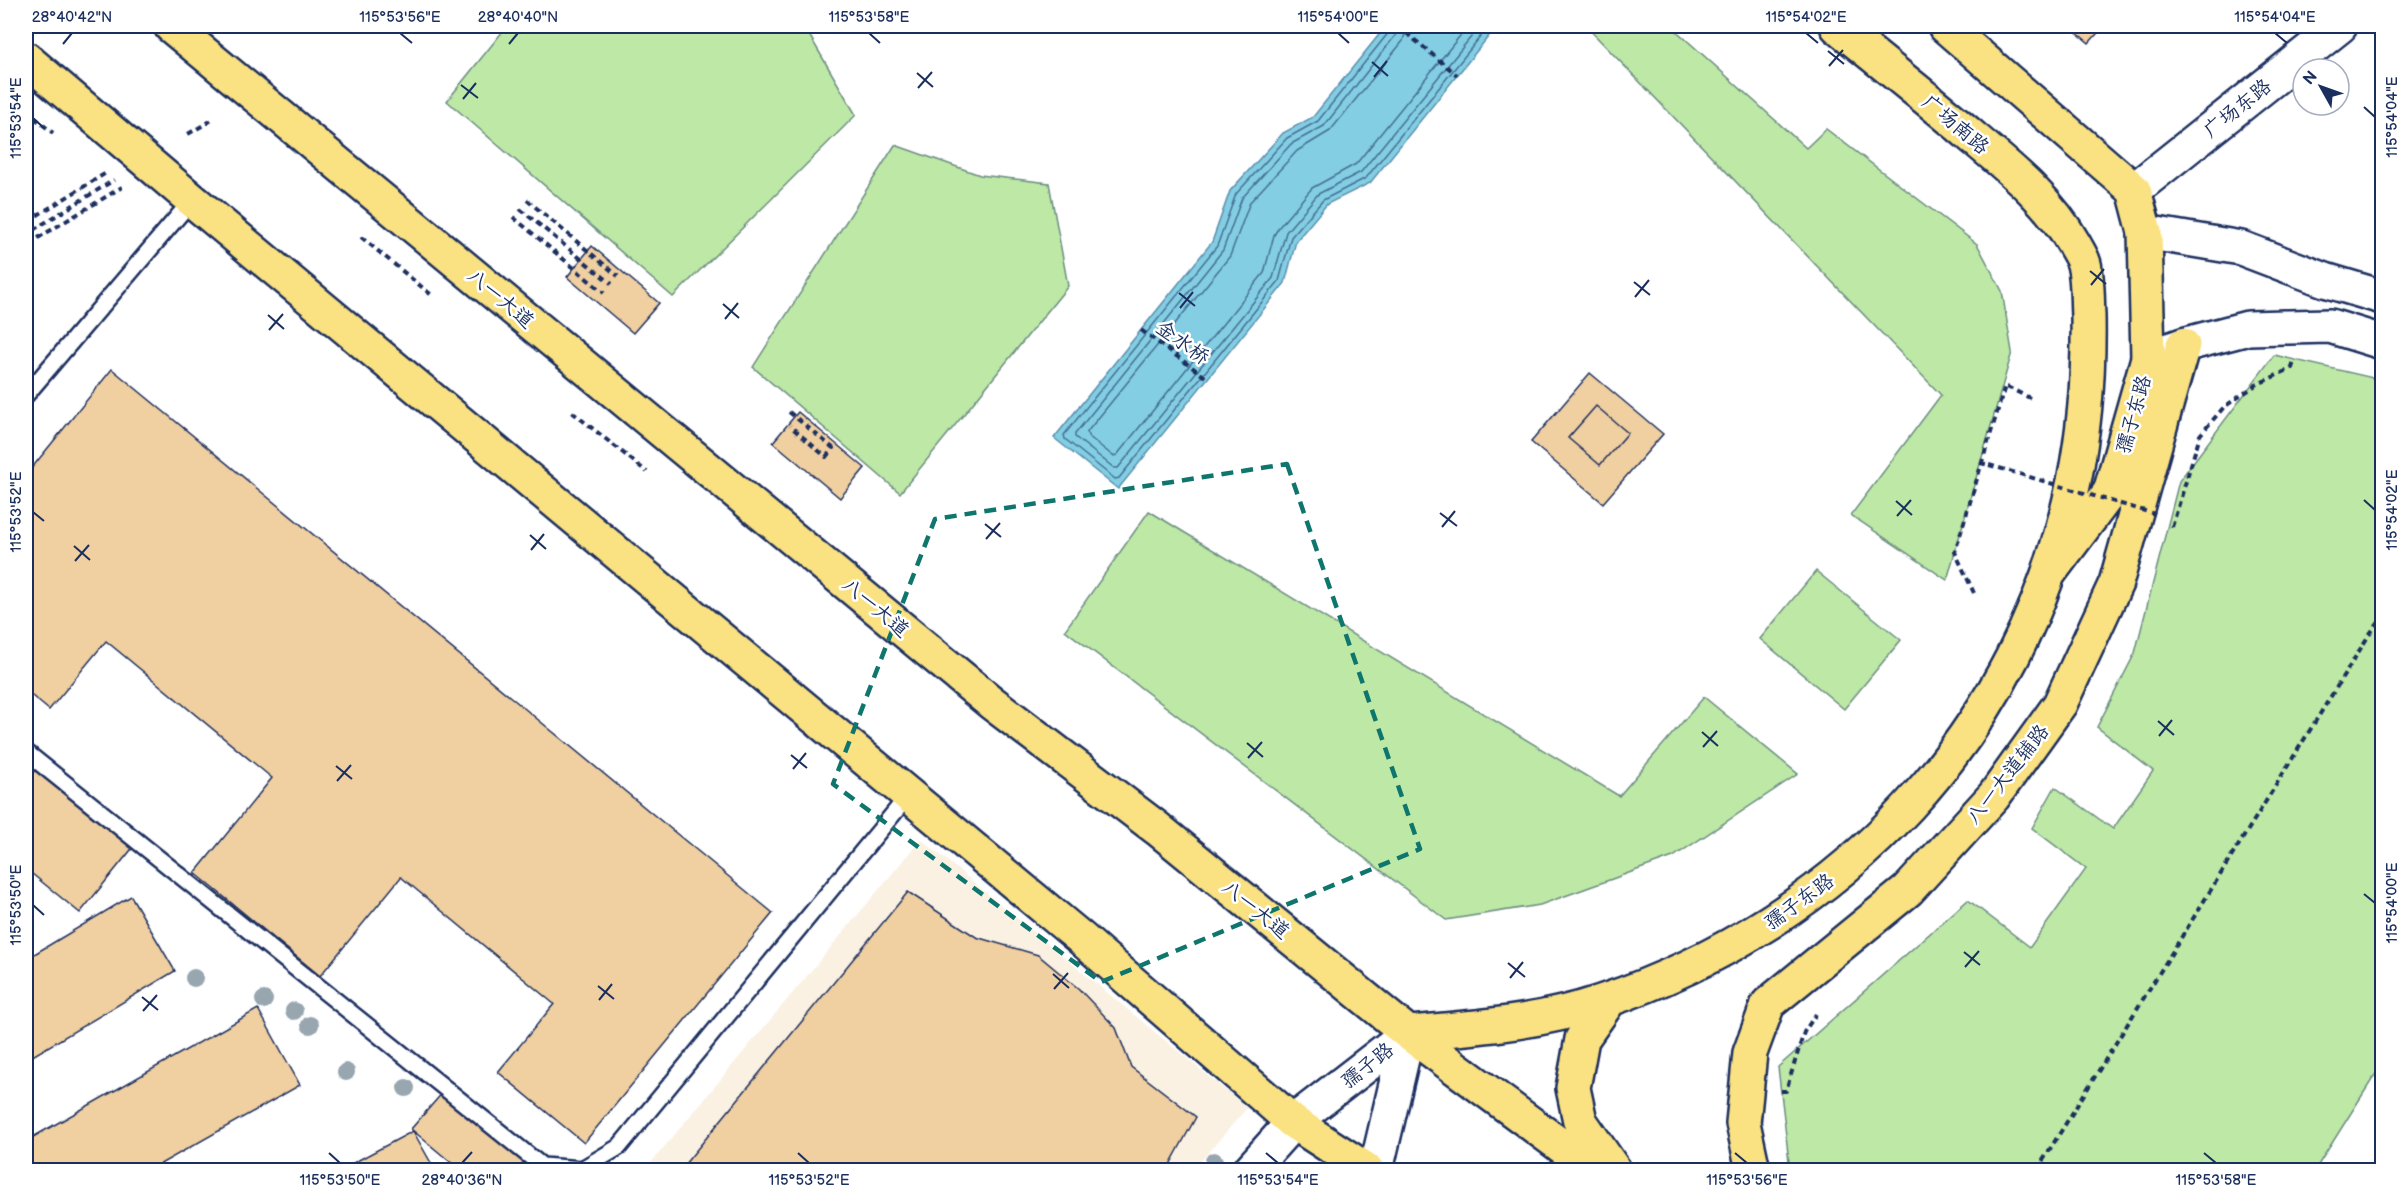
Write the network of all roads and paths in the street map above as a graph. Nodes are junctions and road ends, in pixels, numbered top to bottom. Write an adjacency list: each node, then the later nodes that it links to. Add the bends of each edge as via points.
1 (171, 26): 52 (main road, 八一大道, via 992,703 1158,830)
2 (1398, 26): 7 (path)
3 (1837, 26): 22 (main road, 广场南路, via 2032,188)
4 (1945, 26): 14 (main road)
5 (2340, 26): 14 (street, 广场东路)
6 (26, 59): 16 (main road)
7 (1457, 75)
8 (26, 111): 10 (path)
9 (212, 120): 11 (path)
10 (54, 133)
11 (188, 134)
12 (106, 173): 20 (path)
13 (111, 182): 21 (path)
14 (2134, 190): 23 (main road)
15 (116, 191): 25 (path)
16 (192, 200): 36 (lane); 50 (main road)
17 (527, 200): 26 (path)
18 (520, 209): 27 (path)
19 (513, 218): 28 (path)
20 (28, 221)
21 (33, 230)
22 (2066, 231): 46 (main road, 孺子东路, via 2084,262 2087,385 2080,449)
23 (2145, 232): 30 (street, via 2241,248); 34 (main road, 孺子东路)
24 (361, 237): 29 (path)
25 (38, 238)
26 (618, 276)
27 (612, 284)
28 (604, 293)
29 (434, 297)
30 (2382, 297)
31 (1141, 330): 35 (path, 金水桥)
32 (2382, 342): 33 (street, via 2330,326 2248,328)
33 (2183, 345): 34 (street); 59 (main road, 八一大道辅路, via 2116,583 2060,704 1994,796 1908,890 1768,1004 1750,1053 1743,1123)
34 (2148, 358): 46 (main road, 孺子东路, via 2110,492)
35 (1208, 379)
36 (26, 395)
37 (2030, 398): 42 (path, via 2005,386)
38 (572, 412): 43 (path)
39 (789, 412): 40 (path, via 833,448 826,457)
40 (790, 426)
41 (2200, 435): 45 (path)
42 (1980, 463): 44 (path, bridge); 47 (path, via 1955,552)
43 (647, 472)
44 (2155, 514)
45 (2174, 520)
46 (2049, 574): 51 (main road, 孺子东路, via 1994,690 1959,745 1874,842 1826,884 1773,922 1717,954)
47 (1974, 593)
48 (2382, 616): 60 (path)
49 (26, 752): 50 (lane, via 542,1166 582,1169 619,1147)
50 (908, 796): 53 (main road, via 1082,939)
51 (1610, 999): 52 (main road, 孺子东路, via 1536,1019 1473,1029); 58 (main road, via 1582,1039 1573,1088 1580,1121)
52 (1408, 1032): 53 (street, 孺子路); 56 (street, 孺子路); 57 (main road, 八一大道)
53 (1293, 1122): 54 (street, 孺子路); 55 (main road)
54 (1250, 1170)
55 (1367, 1170)
56 (1376, 1170)
57 (1594, 1170)
58 (1614, 1170)
59 (1753, 1170)
60 (2037, 1170)

